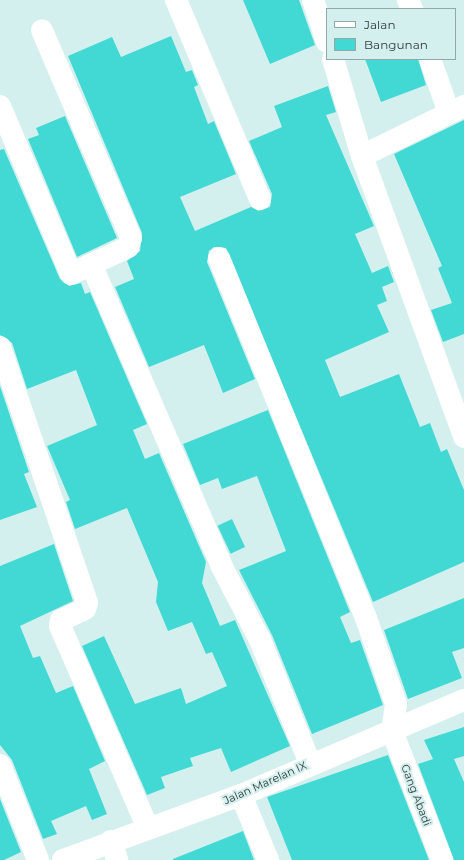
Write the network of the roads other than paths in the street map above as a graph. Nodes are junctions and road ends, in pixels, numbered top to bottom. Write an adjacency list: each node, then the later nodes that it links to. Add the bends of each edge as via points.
1 (176, 0): 10 (street)
2 (313, 0): 4 (street)
3 (42, 30): 12 (street, via 132,238 128,247)
4 (326, 39)
5 (333, 60): 9 (street)
6 (431, 60): 8 (street)
7 (0, 106): 12 (street, via 71,274)
8 (457, 110): 9 (street)
9 (362, 156): 14 (street)
10 (260, 199)
11 (219, 258): 16 (street, via 366,618 396,704)
12 (92, 266): 17 (street, via 222,567 260,640)
13 (0, 347): 20 (street, via 87,603 85,609 61,620 60,626)
14 (464, 437)
15 (464, 700): 16 (street, Jalan Marelan IX)
16 (392, 730): 17 (street, Jalan Marelan IX); 25 (street, Gang Abadi)
17 (310, 763): 19 (street, Jalan Marelan IX)
18 (0, 765): 22 (street)
19 (241, 796): 20 (street, Jalan Marelan IX); 24 (street)
20 (148, 828): 21 (street, Jalan Marelan IX)
21 (114, 851): 23 (street, Jalan Marelan IX)
22 (38, 860)
23 (63, 860)
24 (268, 860)
25 (442, 860)

